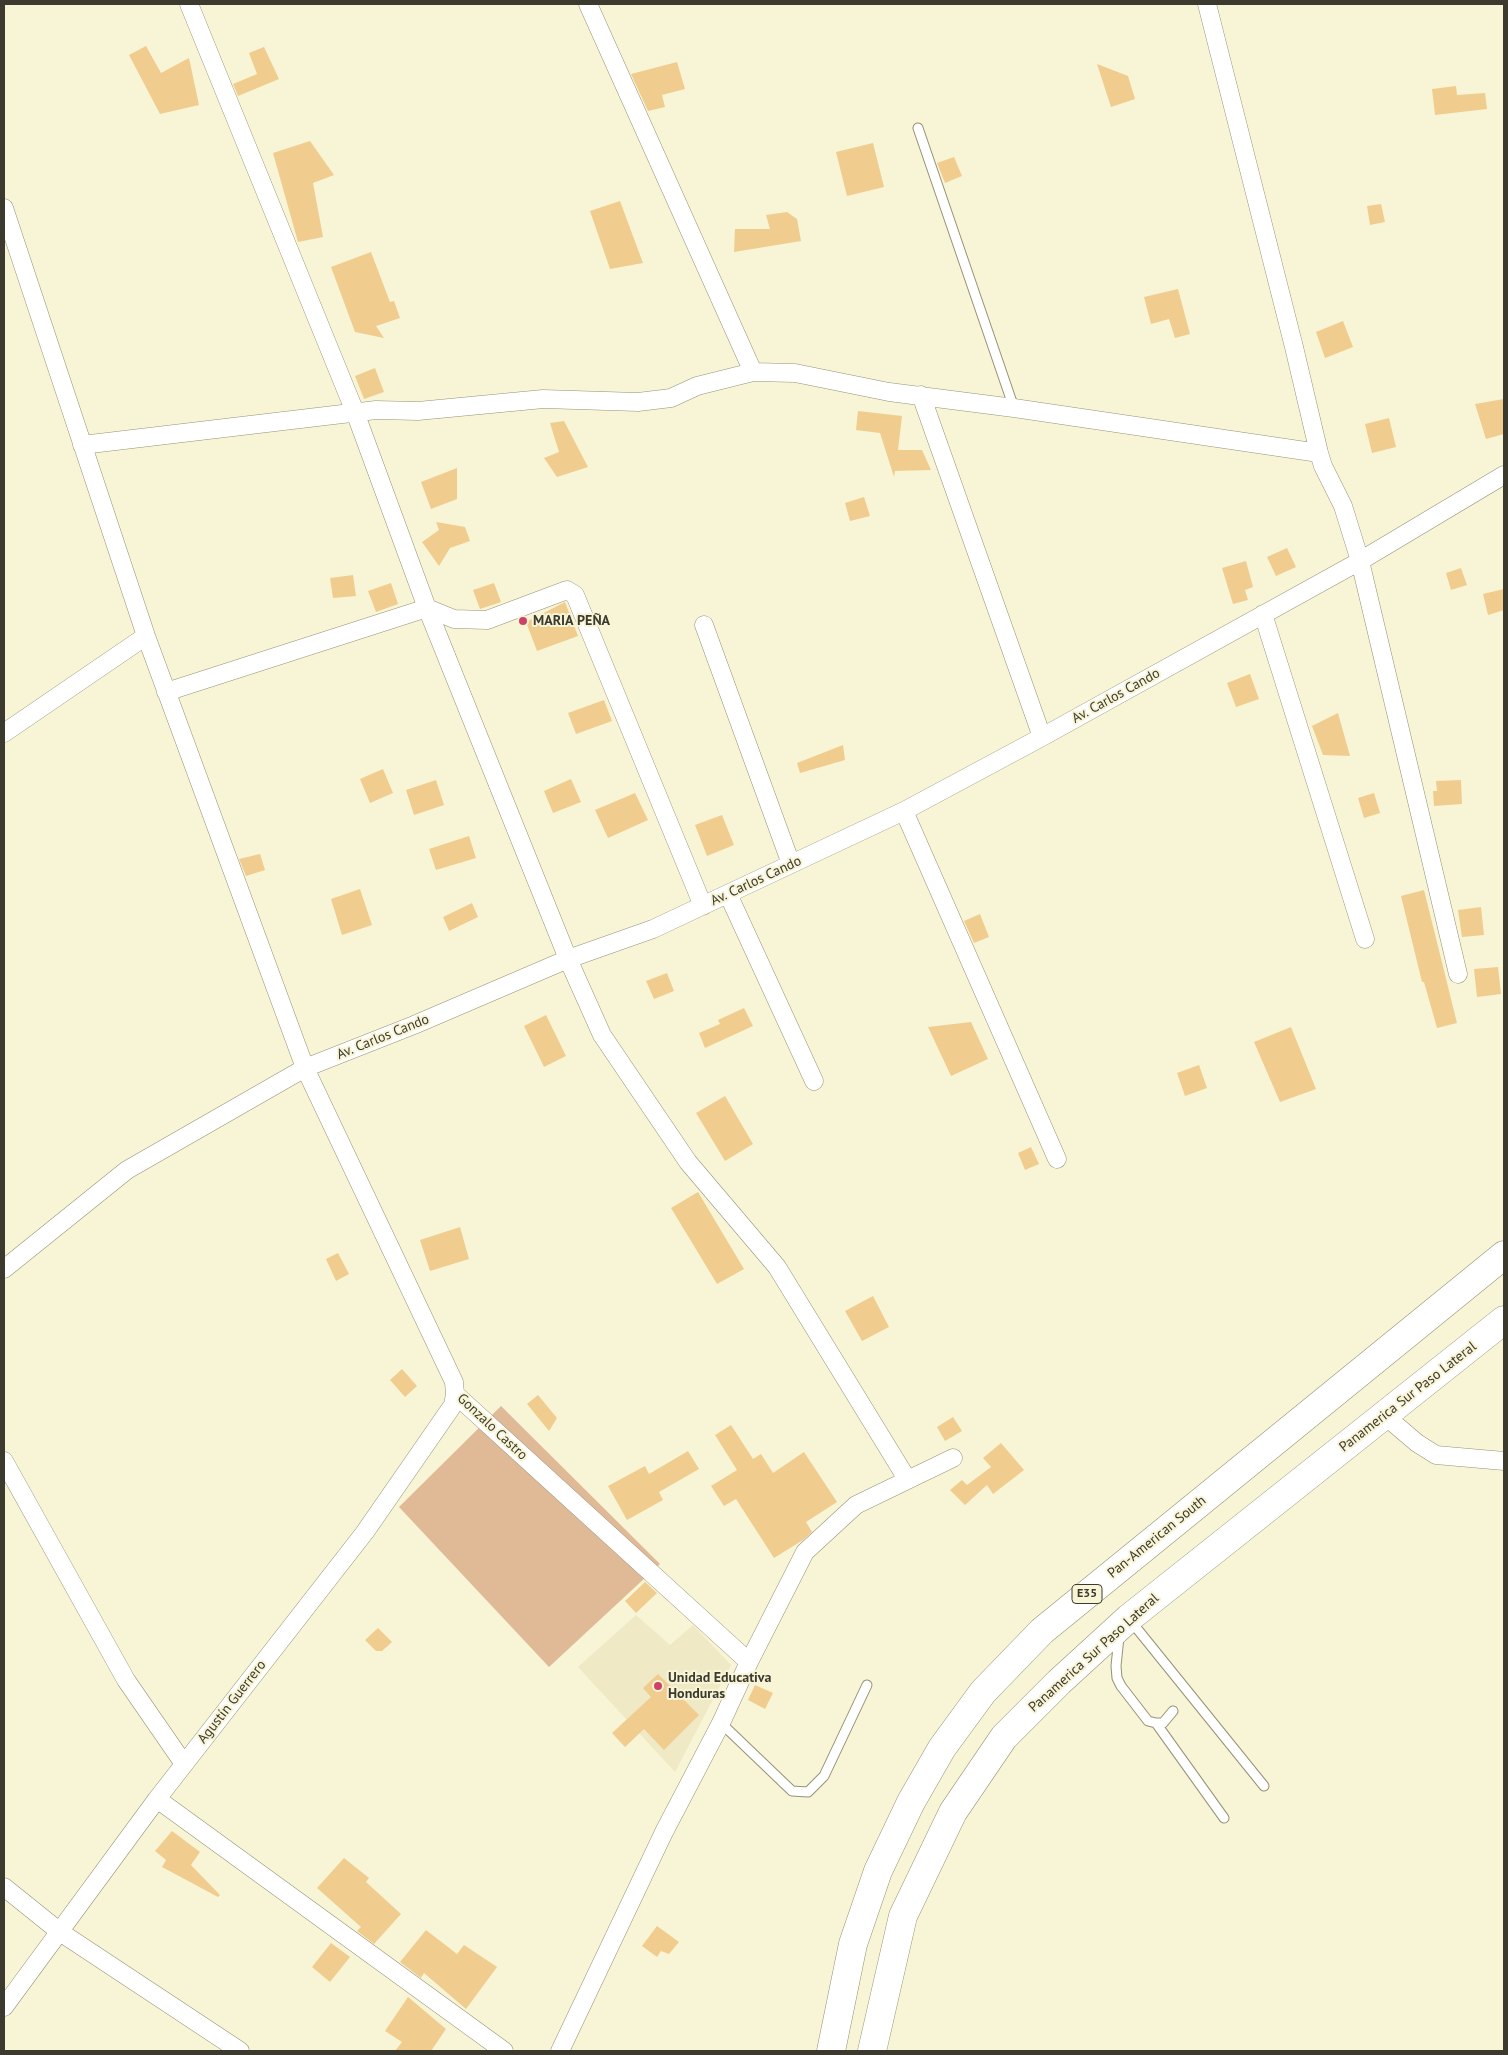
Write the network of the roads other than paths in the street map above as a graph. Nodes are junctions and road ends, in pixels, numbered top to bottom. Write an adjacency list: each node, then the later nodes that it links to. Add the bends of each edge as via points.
1 (189, 4): 9 (street)
2 (588, 4): 6 (street)
3 (1207, 4): 11 (street)
4 (918, 128): 8 (lane)
5 (4, 208): 10 (street, Gonzalo Castro)
6 (753, 372): 7 (street, via 795,373 889,392); 9 (street, via 697,386 671,398 638,402 544,399 418,411)
7 (921, 395): 8 (street); 20 (street)
8 (1014, 408): 11 (street)
9 (355, 412): 10 (street); 14 (street)
10 (82, 445): 17 (street, Gonzalo Castro)
11 (1318, 453): 13 (street, via 1343,506)
12 (1504, 475): 13 (street, Av. Carlos Cando)
13 (1360, 560): 15 (street, Av. Carlos Cando); 27 (street)
14 (427, 608): 18 (street); 24 (street, via 454,619 487,620 567,590 576,595); 26 (street)
15 (1263, 614): 20 (street, Av. Carlos Cando); 25 (street)
16 (704, 625): 22 (street)
17 (146, 636): 18 (street, Gonzalo Castro); 19 (street)
18 (166, 692): 28 (street, Gonzalo Castro)
19 (4, 733)
20 (1042, 737): 21 (street, Av. Carlos Cando)
21 (904, 811): 22 (street, Av. Carlos Cando); 30 (street)
22 (791, 864): 23 (street, Av. Carlos Cando)
23 (728, 894): 24 (street, Av. Carlos Cando); 29 (street)
24 (703, 906): 26 (street, Av. Carlos Cando, via 653,929)
25 (1365, 940)
26 (568, 959): 28 (street, Av. Carlos Cando); 39 (street, via 602,1035 688,1162 777,1267)
27 (1458, 974)
28 (305, 1068): 32 (street, Av. Carlos Cando, via 127,1170); 34 (street, Gonzalo Castro, via 454,1382)
29 (814, 1081)
30 (1057, 1159)
31 (1504, 1255): 56 (highway, Pan-American South / E35, via 1042,1631 983,1692 938,1756 911,1802 878,1871 853,1944)
32 (4, 1269)
33 (1504, 1320): 35 (highway, Panamerica Sur Paso Lateral)
34 (455, 1394): 41 (street, Gonzalo Castro); 46 (street, Agustín Guerrero, via 453,1405 365,1532)
35 (1384, 1415): 38 (street, via 1436,1455); 40 (highway, Panamerica Sur Paso Lateral)
36 (953, 1458): 39 (street)
37 (4, 1461): 46 (street, via 126,1680)
38 (1504, 1461)
39 (906, 1479): 41 (street, via 856,1505 805,1552)
40 (1125, 1621): 45 (lane, via 1117,1646 1117,1678 1148,1720); 47 (lane); 57 (highway, Panamerica Sur Paso Lateral, via 1004,1737 953,1812 903,1916)
41 (749, 1662): 44 (street)
42 (867, 1685): 44 (lane, via 824,1776 808,1792 792,1791)
43 (1173, 1711): 45 (lane, via 1163,1723)
44 (721, 1723): 55 (street, via 664,1832)
45 (1156, 1723): 49 (lane)
46 (184, 1764): 48 (street, Agustín Guerrero)
47 (1264, 1786)
48 (157, 1799): 51 (street, Agustín Guerrero); 54 (street)
49 (1224, 1818)
50 (4, 1887): 51 (street)
51 (60, 1932): 52 (street, Agustín Guerrero); 53 (street)
52 (4, 2007)
53 (240, 2051)
54 (504, 2051)
55 (560, 2051)
56 (831, 2051)
57 (872, 2051)

